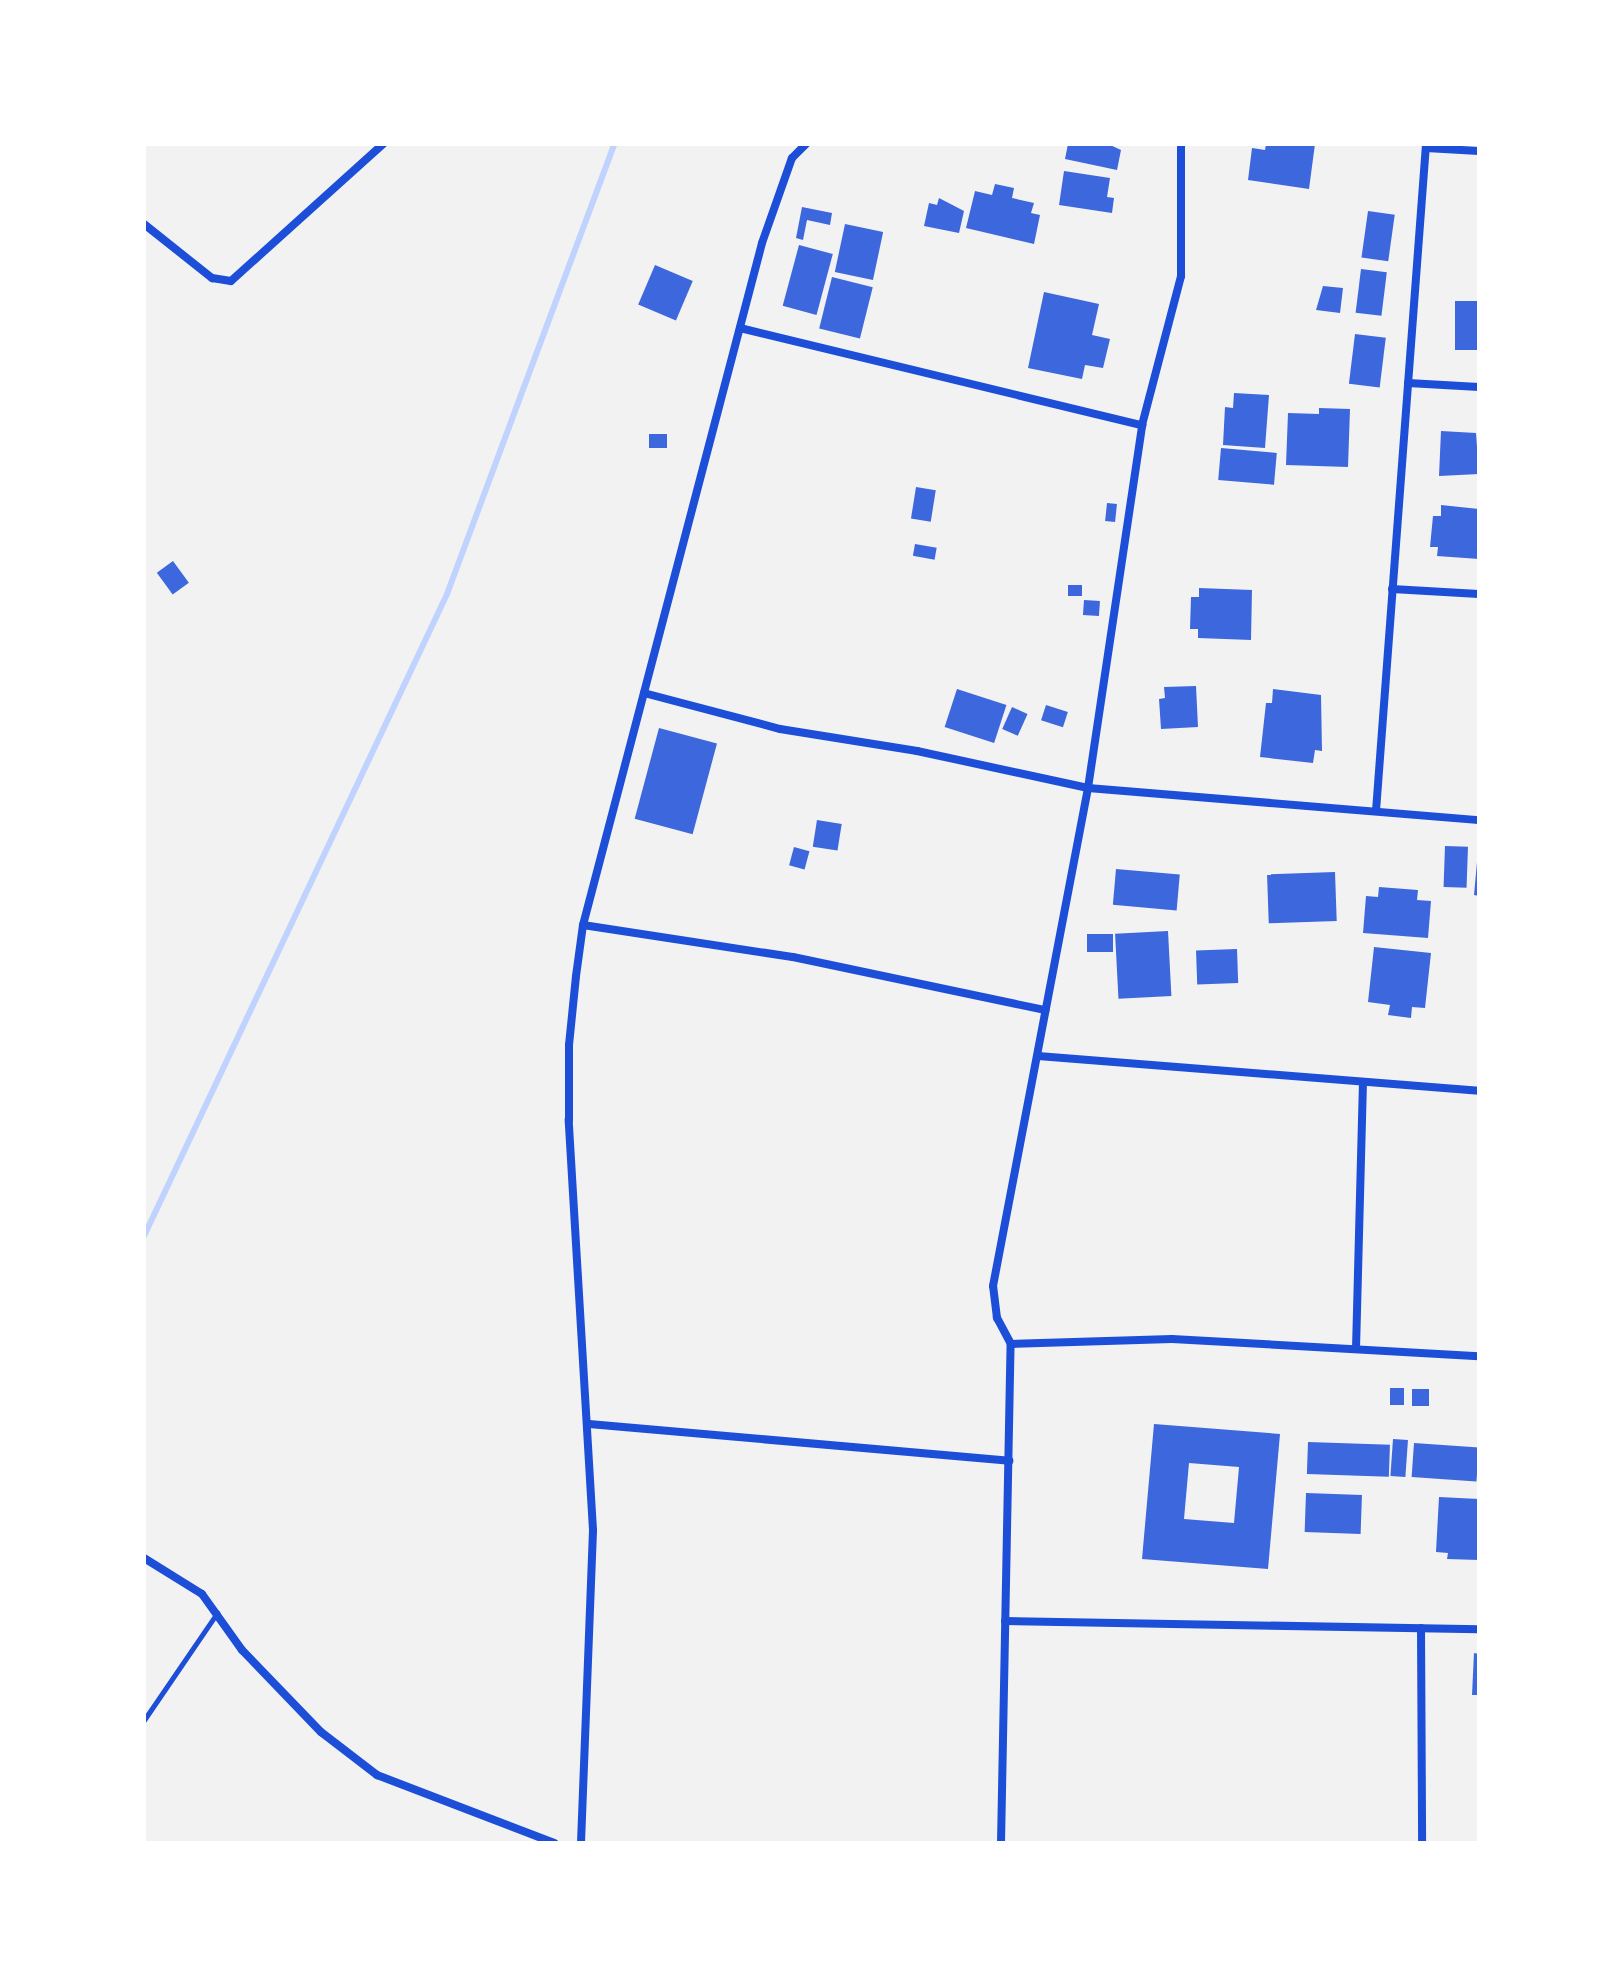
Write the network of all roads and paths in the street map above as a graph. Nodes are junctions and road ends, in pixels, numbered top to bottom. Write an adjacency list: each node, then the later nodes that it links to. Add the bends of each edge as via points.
1 (383, 144): 6 (street, via 231,281 212,278)
2 (806, 144): 7 (street, via 792,158)
3 (1181, 144): 10 (street, via 1181,276)
4 (1426, 146): 5 (street); 8 (street)
5 (1479, 151)
6 (144, 224)
7 (740, 328): 10 (street); 13 (street)
8 (1408, 383): 9 (street); 11 (street)
9 (1479, 387)
10 (1142, 425): 14 (street)
11 (1392, 589): 12 (street); 15 (street)
12 (1479, 594)
13 (644, 693): 14 (street, via 780,729); 17 (street)
14 (1088, 788): 15 (street); 18 (street)
15 (1376, 811): 16 (street)
16 (1479, 820)
17 (583, 925): 18 (street, via 793,957); 25 (street, via 569,1045 569,1105)
18 (1045, 1010): 19 (street)
19 (1038, 1056): 20 (street); 22 (street, via 993,1286 997,1318)
20 (1363, 1082): 21 (street); 23 (street)
21 (1479, 1091)
22 (1011, 1344): 23 (street, via 1172,1339); 26 (street)
23 (1356, 1349): 24 (street)
24 (1479, 1356)
25 (589, 1424): 26 (street); 34 (street, via 593,1544)
26 (1009, 1461): 29 (street)
27 (144, 1558): 28 (street, via 185,1580)
28 (217, 1612): 32 (lane); 33 (street, via 242,1650 321,1732 377,1775)
29 (1005, 1621): 30 (street); 35 (street)
30 (1421, 1628): 31 (street); 36 (street)
31 (1479, 1629)
32 (144, 1720)
33 (554, 1843)
34 (581, 1843)
35 (1001, 1843)
36 (1422, 1843)

